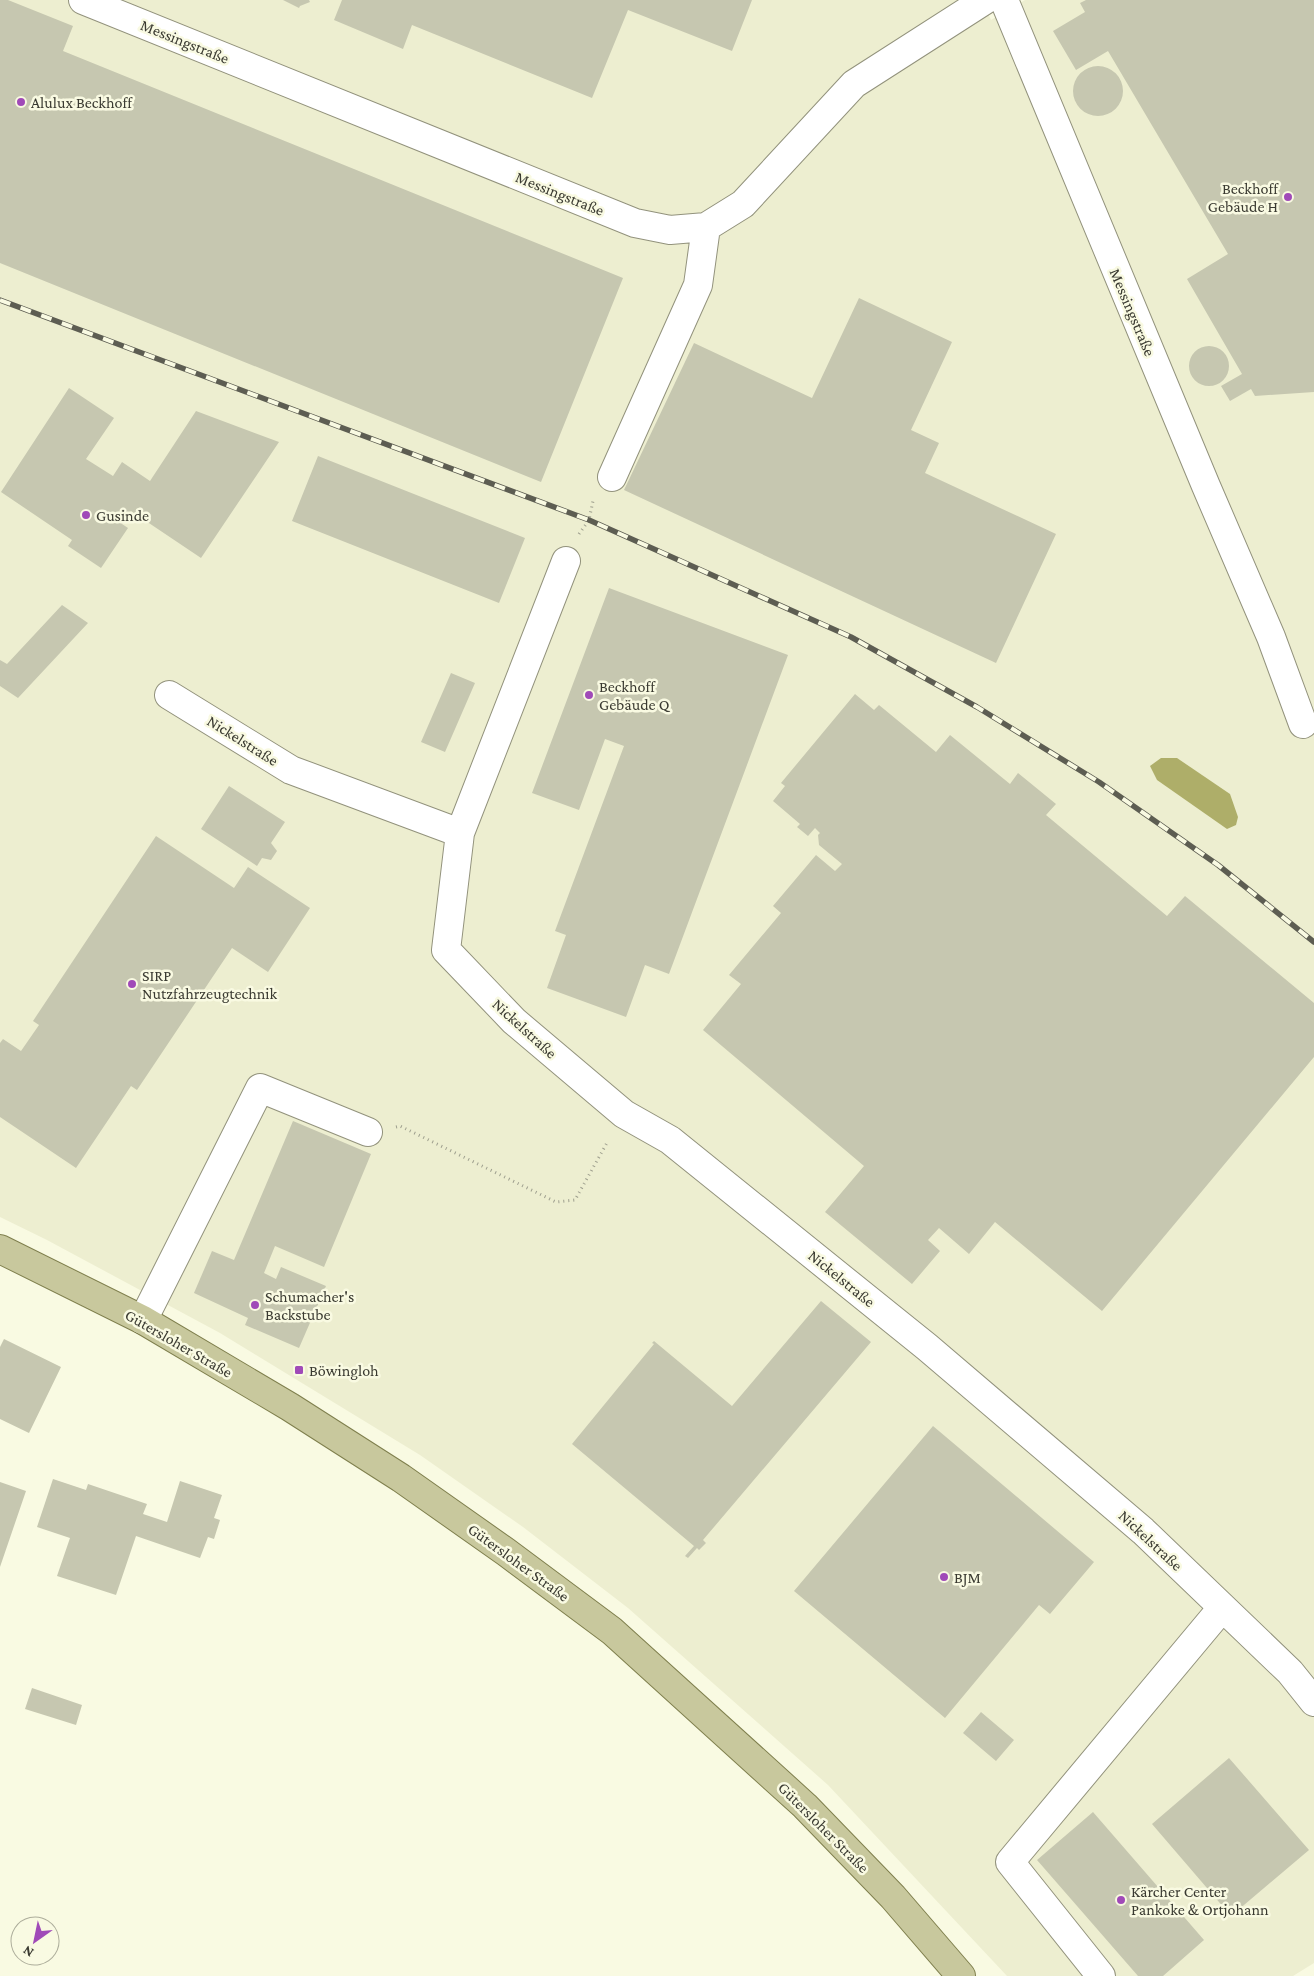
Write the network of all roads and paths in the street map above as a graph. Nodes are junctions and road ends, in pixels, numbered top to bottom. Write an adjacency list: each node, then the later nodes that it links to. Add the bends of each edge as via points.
1 (985, 0): 4 (street, Messingstraße, via 854,84 744,204)
2 (1004, 0): 8 (street, Messingstraße, via 1265,622)
3 (100, 3): 4 (street, Messingstraße, via 635,223 670,230)
4 (706, 227): 5 (street, via 698,286)
5 (612, 477): 6 (path, via 596,491 589,520 573,541)
6 (566, 561): 9 (street, Nickelstraße)
7 (169, 695): 9 (street, Nickelstraße, via 291,770)
8 (1304, 724)
9 (460, 833): 10 (street, Nickelstraße, via 446,950 514,1021)
10 (624, 1114): 11 (path, via 575,1200 556,1202 400,1126); 14 (street, Nickelstraße, via 670,1140 927,1347 1143,1532)
11 (368, 1132): 13 (street, via 260,1088)
12 (0, 1249): 13 (main road, Gütersloher Straße)
13 (142, 1320): 16 (main road, Gütersloher Straße, via 401,1478 612,1630 805,1806 893,1896)
14 (1222, 1608): 15 (street, Nickelstraße, via 1290,1672); 17 (street, via 1010,1862)
15 (1314, 1702)
16 (961, 1976)
17 (1101, 1976)

